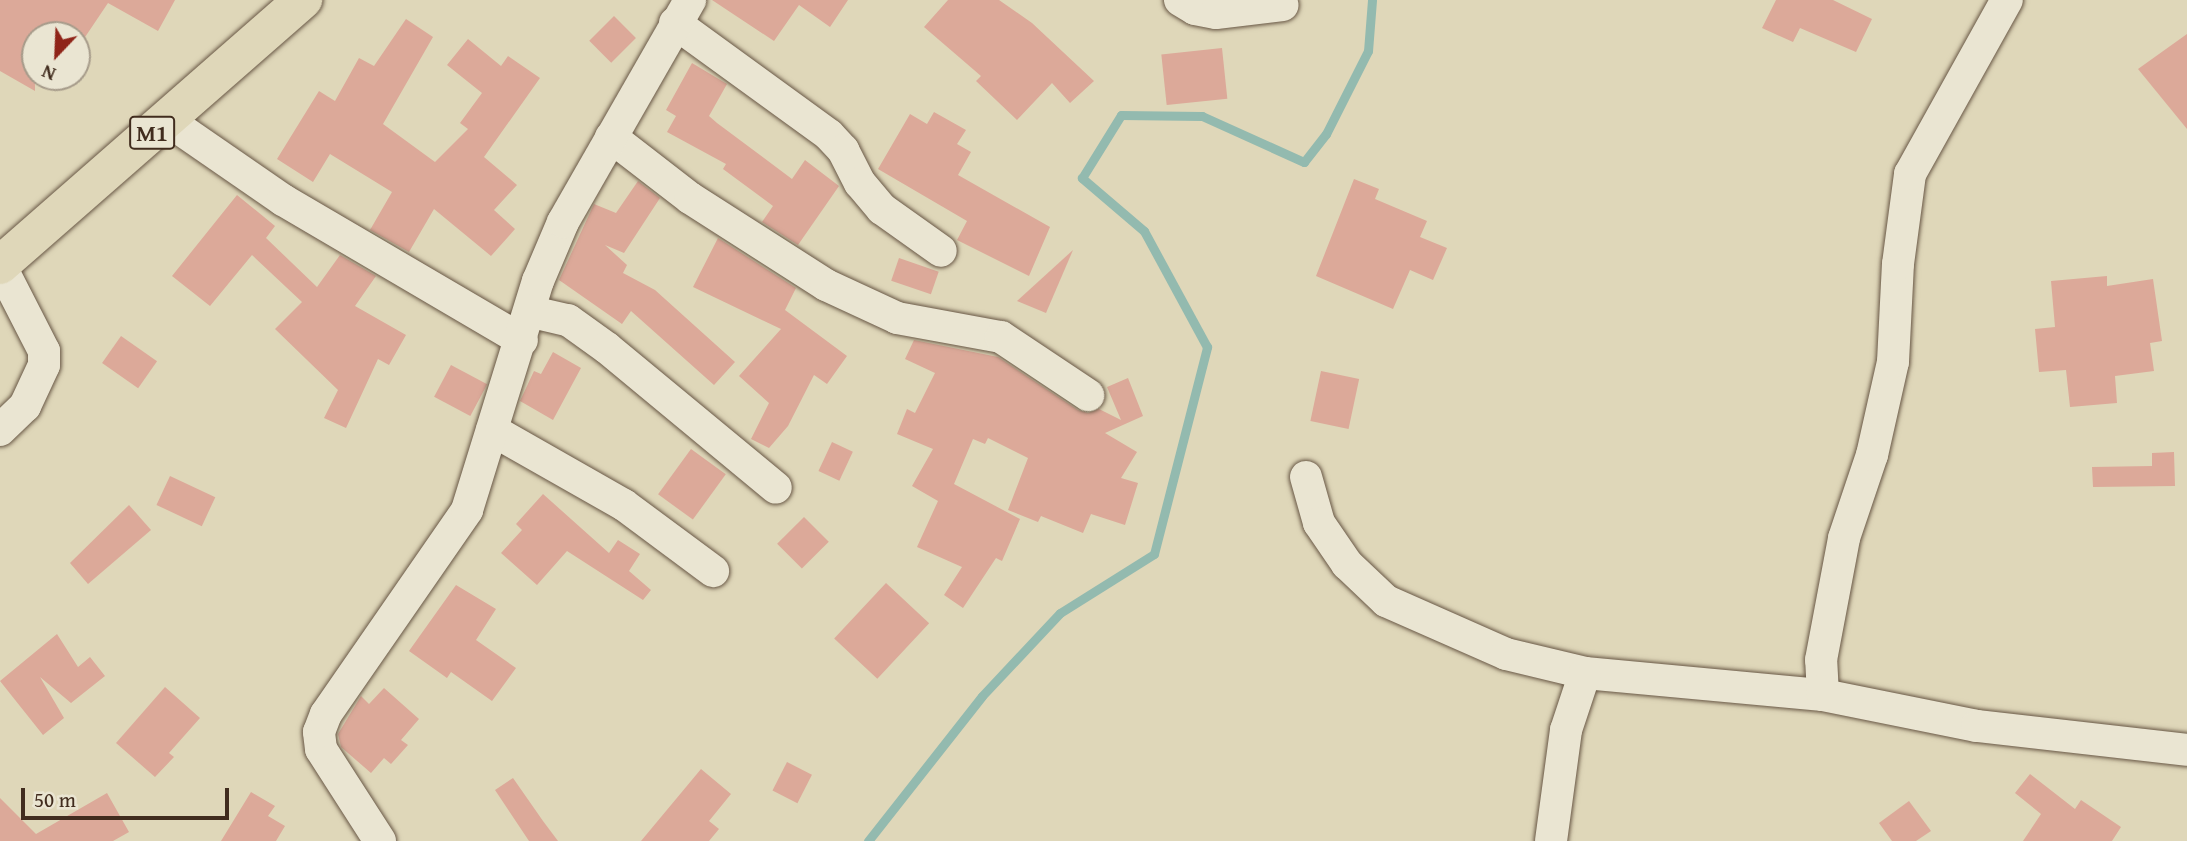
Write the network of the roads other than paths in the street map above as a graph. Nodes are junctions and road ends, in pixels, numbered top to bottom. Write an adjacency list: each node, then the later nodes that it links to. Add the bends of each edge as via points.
1 (303, 0): 6 (highway, M1)
2 (1180, 0): 4 (street, via 1216,13)
3 (2007, 0): 18 (street, via 1910,174 1898,264 1894,362 1872,455 1841,552 1821,660)
4 (1283, 5)
5 (683, 12): 7 (street); 8 (street, via 829,135 882,209)
6 (167, 120): 9 (highway, M1); 10 (street, via 284,200)
7 (611, 137): 10 (street, via 563,222 538,281); 11 (street, via 690,198 826,285 897,318 1000,337)
8 (941, 251)
9 (0, 265): 12 (street, via 44,351 44,365 25,405)
10 (527, 326): 13 (street); 15 (street, via 568,320)
11 (1088, 396)
12 (0, 430)
13 (492, 430): 16 (street, via 624,505); 20 (street, via 467,510 326,713 320,733 328,764)
14 (1306, 477): 17 (street, via 1319,523 1347,564 1386,601 1506,654)
15 (776, 488)
16 (713, 571)
17 (1585, 673): 18 (street); 21 (street, via 1566,730)
18 (1823, 695): 19 (street, via 1977,726)
19 (2187, 750)
20 (380, 841)
21 (1551, 841)

